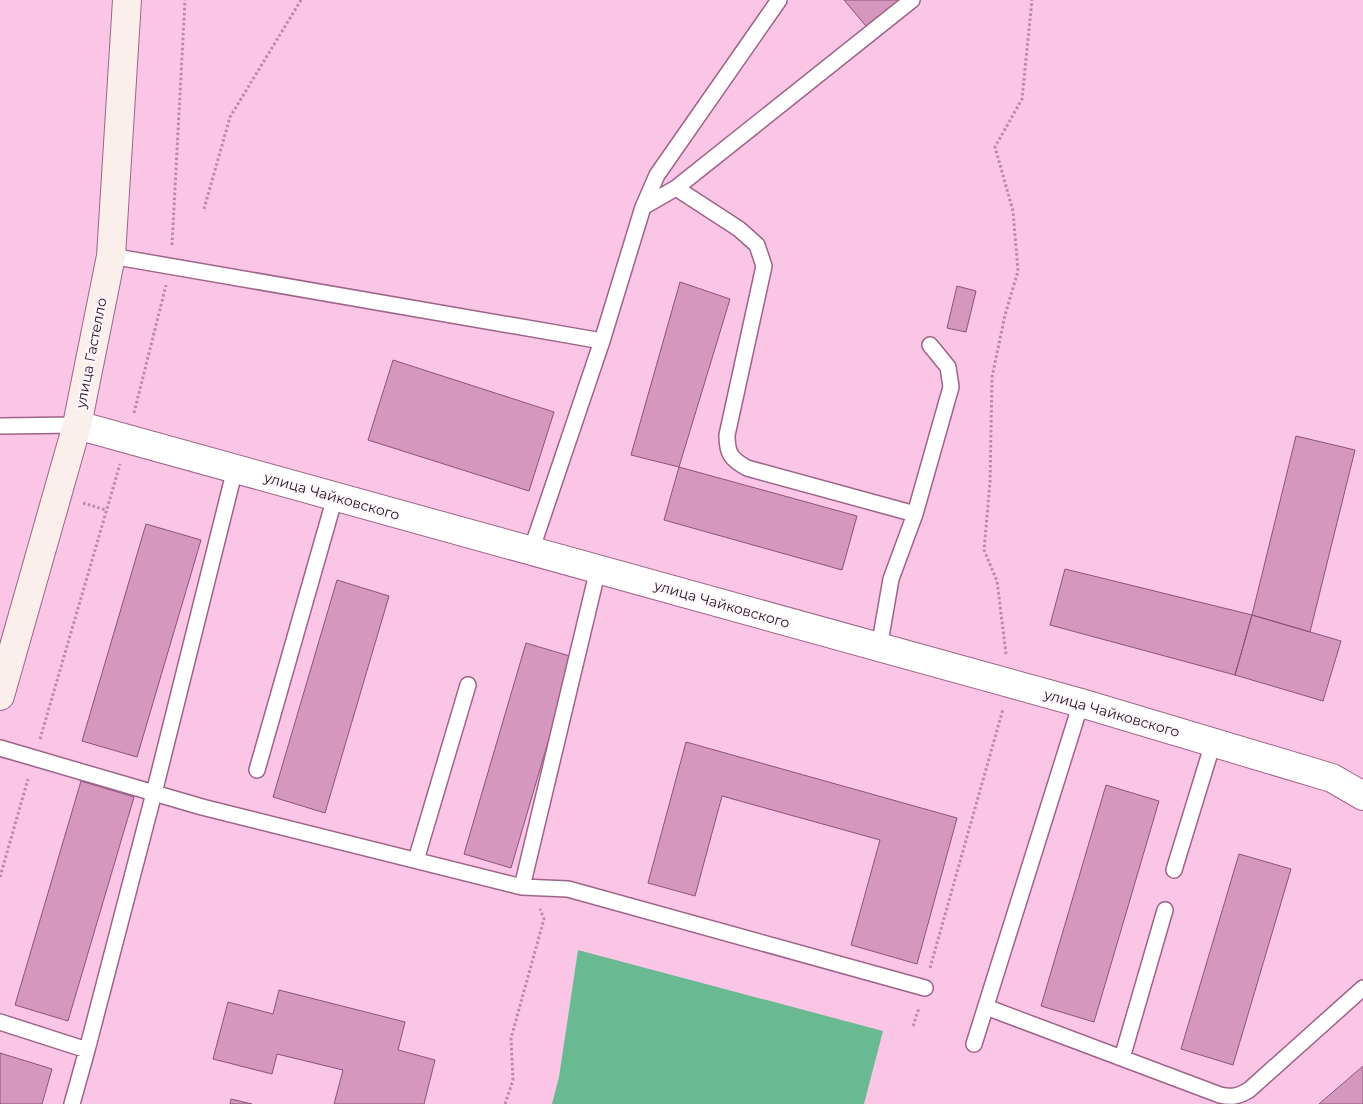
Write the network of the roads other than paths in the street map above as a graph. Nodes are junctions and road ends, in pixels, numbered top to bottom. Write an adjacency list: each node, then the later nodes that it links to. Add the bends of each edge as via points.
1 (126, 0): 6 (street, улица Гастелло)
2 (779, 0): 5 (lane, via 657,175)
3 (912, 0): 4 (lane)
4 (676, 188): 5 (lane); 13 (lane, via 739,229 756,245 764,266 726,434 727,449 735,461 747,468)
5 (644, 207): 7 (lane)
6 (111, 256): 7 (lane); 9 (street, улица Гастелло)
7 (602, 342): 14 (lane)
8 (930, 345): 13 (lane, via 948,366 951,387)
9 (77, 425): 10 (lane); 11 (street, улица Чайковского); 18 (street, улица Гастелло)
10 (0, 426)
11 (234, 469): 12 (street, улица Чайковского); 23 (lane)
12 (335, 497): 14 (street, улица Чайковского); 22 (lane)
13 (915, 514): 16 (lane, via 891,578)
14 (531, 551): 15 (street, улица Чайковского)
15 (598, 570): 16 (street, улица Чайковского); 27 (lane)
16 (879, 648): 19 (street, улица Чайковского)
17 (468, 685): 25 (lane)
18 (0, 696)
19 (1081, 703): 20 (street, улица Чайковского); 31 (lane)
20 (1213, 743): 24 (street, улица Чайковского, via 1332,778); 26 (lane)
21 (0, 748): 23 (lane)
22 (257, 770)
23 (154, 793): 25 (lane); 34 (lane)
24 (1363, 796)
25 (416, 860): 27 (lane)
26 (1174, 870)
27 (522, 887): 29 (lane, via 568,889)
28 (1165, 910): 35 (lane)
29 (924, 988)
30 (1363, 988): 36 (lane)
31 (986, 1007): 33 (lane); 35 (lane)
32 (0, 1022): 34 (lane)
33 (974, 1044)
34 (87, 1050): 37 (lane)
35 (1122, 1058): 36 (lane)
36 (1233, 1101)
37 (72, 1104)

